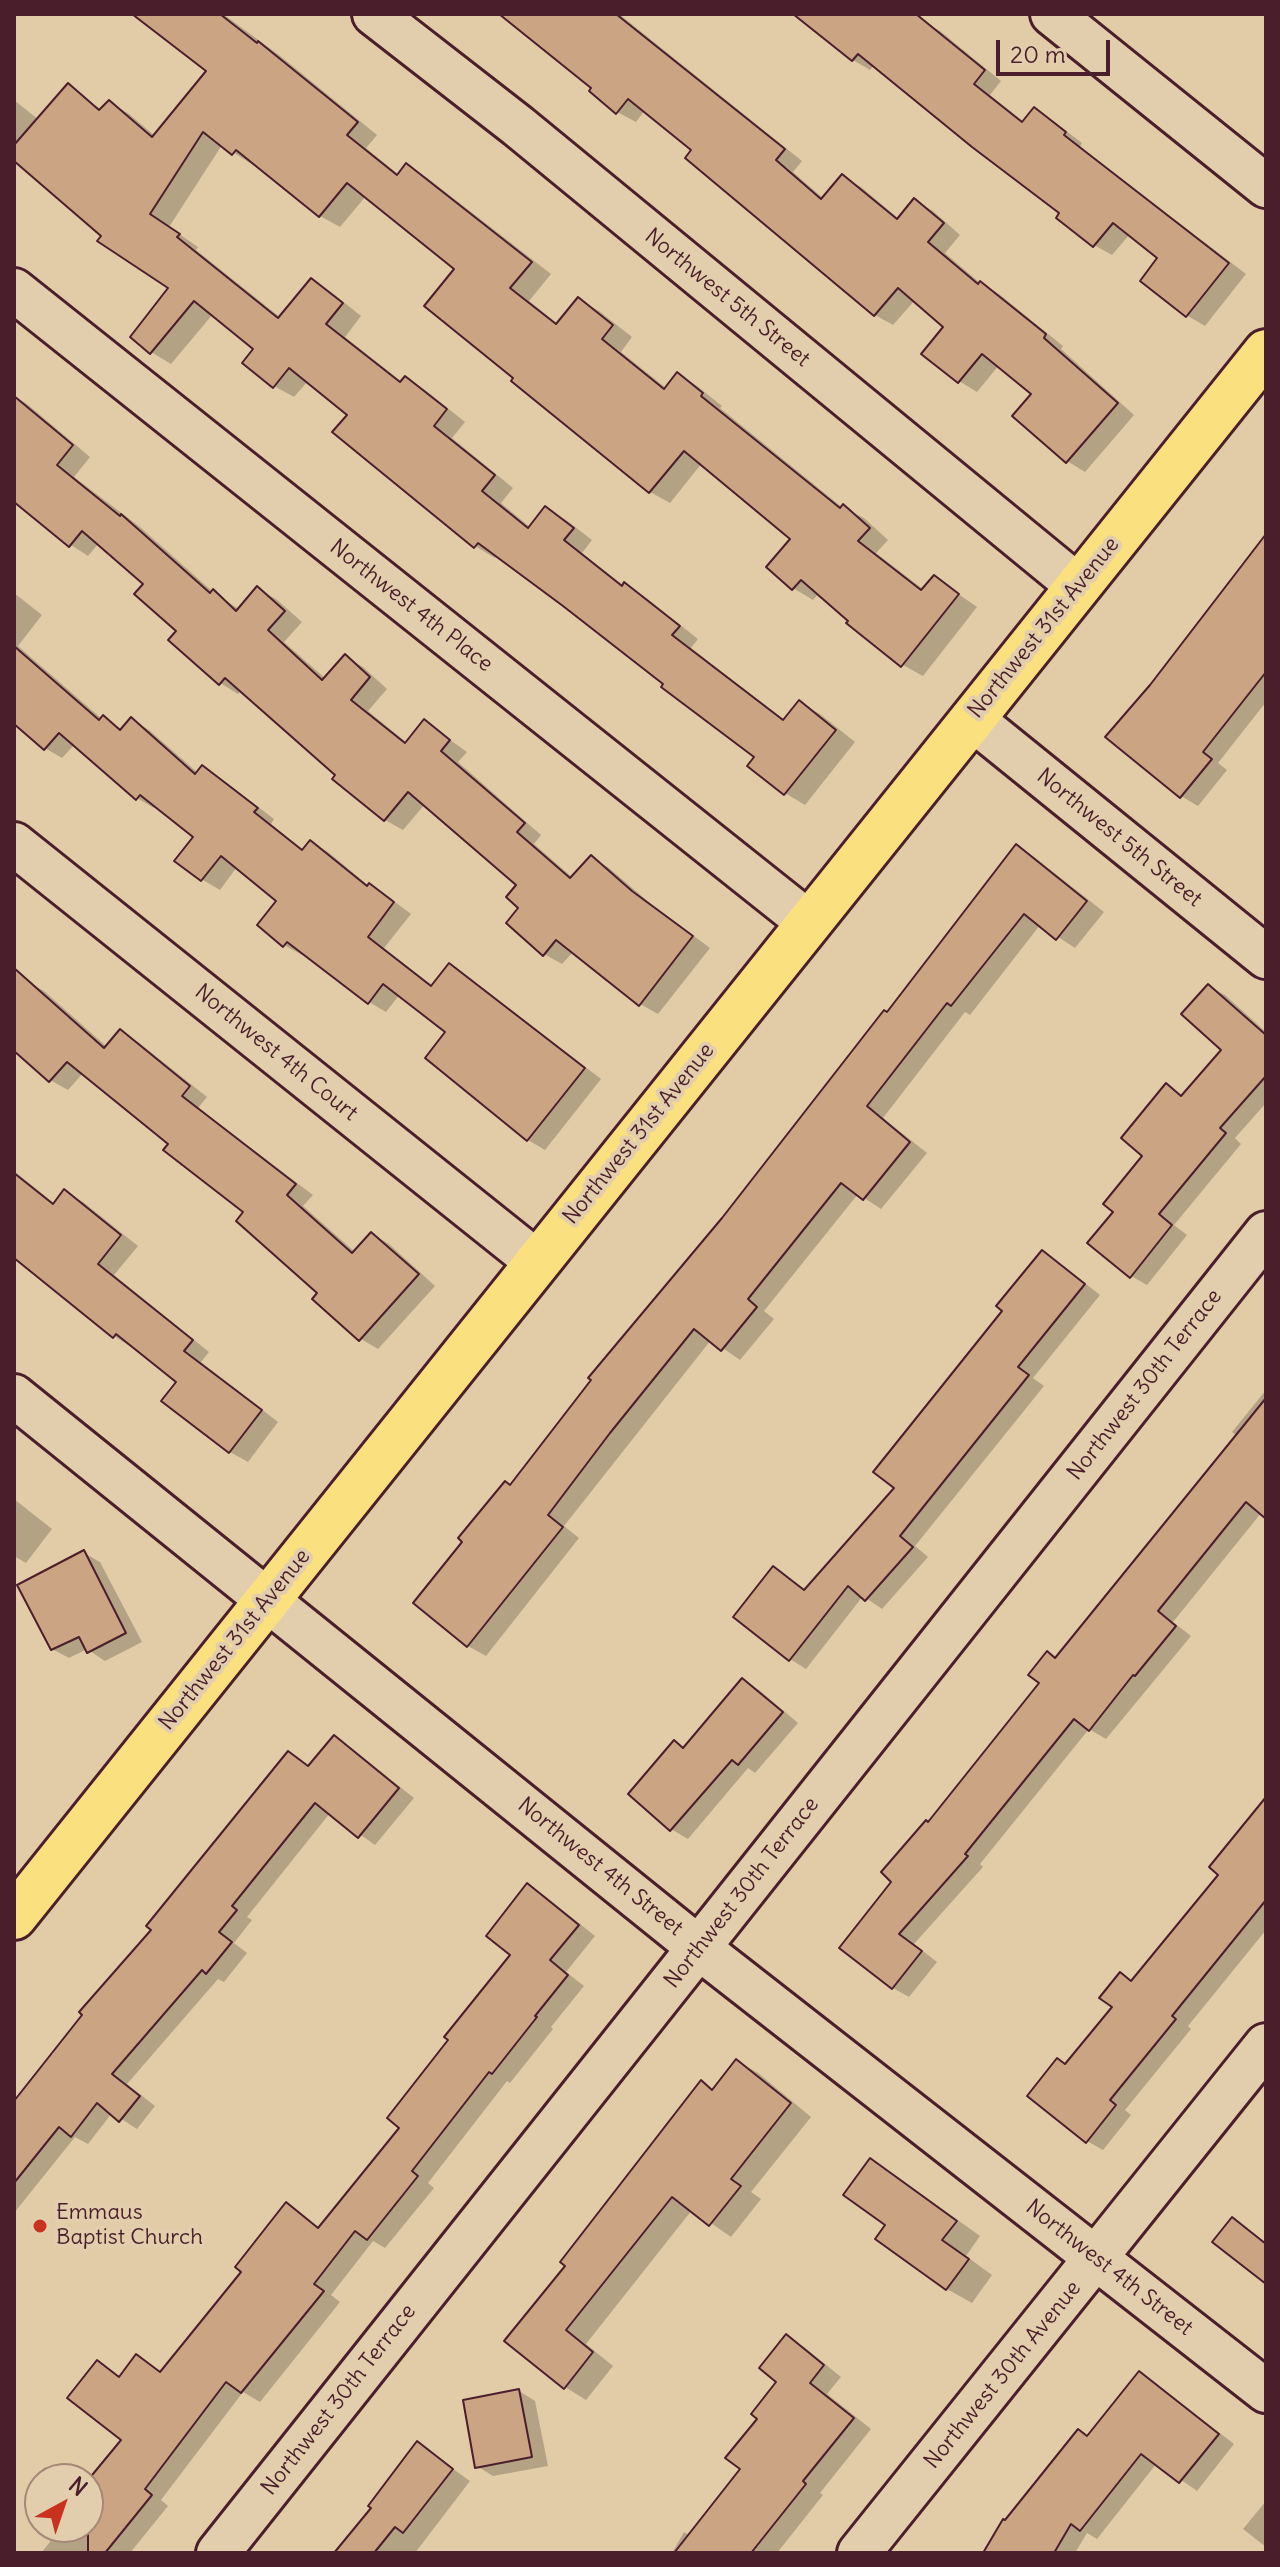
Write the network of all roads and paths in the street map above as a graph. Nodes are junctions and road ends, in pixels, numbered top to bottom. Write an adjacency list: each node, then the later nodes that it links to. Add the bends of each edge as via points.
1 (374, 14): 6 (street, Northwest 5th Street)
2 (1052, 14): 3 (street)
3 (1266, 186)
4 (14, 290): 9 (street, Northwest 4th Place)
5 (1266, 352): 6 (main road, Northwest 31st Avenue)
6 (1078, 586): 7 (main road, Northwest 31st Avenue)
7 (972, 719): 9 (main road, Northwest 31st Avenue); 10 (street, Northwest 5th Street)
8 (14, 844): 12 (street, Northwest 4th Court)
9 (808, 922): 12 (main road, Northwest 31st Avenue)
10 (1266, 957)
11 (1266, 1233): 16 (street, Northwest 30th Terrace)
12 (537, 1262): 14 (main road, Northwest 31st Avenue)
13 (14, 1396): 14 (street, Northwest 4th Street)
14 (268, 1598): 15 (main road, Northwest 31st Avenue); 16 (street, Northwest 4th Street)
15 (14, 1917)
16 (699, 1948): 18 (street, Northwest 4th Street); 20 (street, Northwest 30th Terrace)
17 (1266, 2045): 18 (street, Northwest 30th Avenue)
18 (1097, 2258): 19 (street, Northwest 4th Street); 21 (street, Northwest 30th Avenue)
19 (1266, 2391)
20 (218, 2553)
21 (859, 2553)

